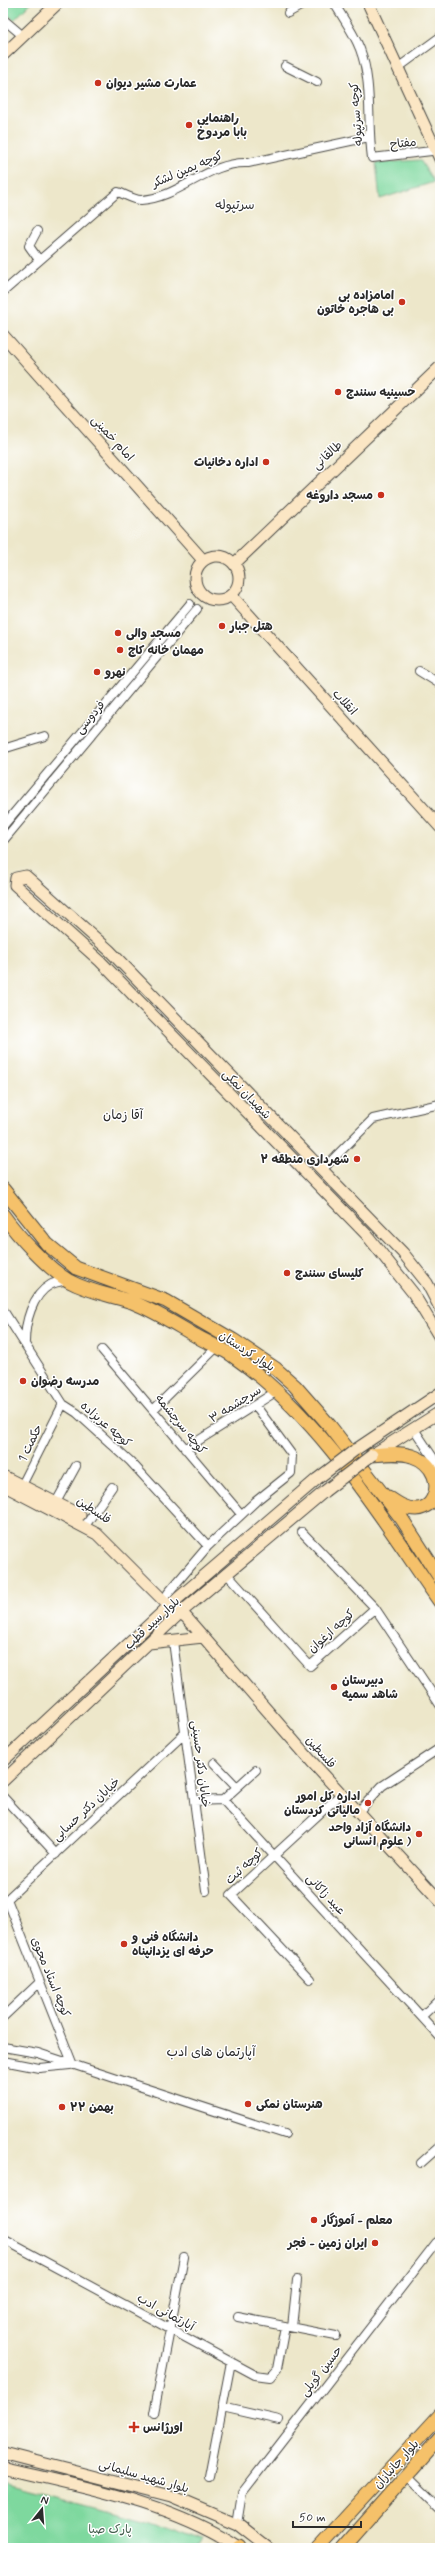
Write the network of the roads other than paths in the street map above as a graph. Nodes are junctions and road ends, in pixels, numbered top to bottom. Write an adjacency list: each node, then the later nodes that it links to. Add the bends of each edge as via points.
1 (58, 3): 7 (main road)
2 (306, 3): 5 (street)
3 (334, 3): 13 (street, کوچه سرتپوله, via 360,49 368,88)
4 (368, 3): 11 (main road)
5 (288, 13)
6 (3, 19): 7 (street)
7 (23, 36): 9 (main road)
8 (440, 37): 11 (street)
9 (3, 55)
10 (285, 66): 12 (street)
11 (398, 67): 14 (main road)
12 (317, 82)
13 (369, 137): 15 (street, کوچه سرتپوله); 17 (street, کوچه یمین لشکر, via 248,163 235,162 205,173 166,194 140,200 118,192)
14 (439, 153): 15 (street, مفتاح)
15 (372, 158)
16 (37, 231): 17 (street, via 29,246)
17 (39, 260): 18 (street, کوچه یمین لشکر)
18 (3, 292)
19 (3, 335): 21 (main road, امام خمینی)
20 (440, 367): 22 (main road, طالقانی)
21 (203, 560): 22 (main road, via 223,556); 23 (main road, via 195,572 198,590 213,600)
22 (234, 564): 23 (main road, via 239,576)
23 (233, 592): 30 (main road, انقلاب); 32 (main road, انقلاب)
24 (190, 604): 31 (street, فردوسی)
25 (197, 609): 33 (street, فردوسی)
26 (420, 671): 27 (street)
27 (440, 684)
28 (45, 736): 29 (street)
29 (3, 749)
30 (440, 816)
31 (3, 826)
32 (440, 827)
33 (3, 841)
34 (109, 950): 35 (main road); 35 (main road, شهیدان نمکی, via 26,876 16,878 15,885); 37 (main road, شهیدان نمکی)
35 (100, 961): 38 (main road, شهیدان نمکی)
36 (440, 1104): 37 (street, via 373,1119)
37 (323, 1169): 38 (main road); 42 (main road, شهیدان نمکی, via 403,1253 427,1284)
38 (314, 1181): 44 (main road, شهیدان نمکی, via 366,1234 399,1274)
39 (3, 1189): 57 (main road, بلوار کردستان, via 47,1244 76,1268 166,1301 270,1364 295,1386)
40 (3, 1215): 41 (main road, بلوار کردستان, via 43,1259)
41 (68, 1280): 45 (street, via 50,1285 37,1299 25,1324); 46 (main road, بلوار کردستان, via 84,1288 148,1308)
42 (440, 1308)
43 (3, 1310): 45 (street, کوچه عربزاده)
44 (440, 1338)
45 (25, 1343): 50 (street, کوچه عربزاده)
46 (217, 1347): 48 (main road, بلوار کردستان, via 253,1370); 52 (street)
47 (102, 1350): 52 (street, کوچه سرچشمه)
48 (277, 1391): 51 (street, سرچشمه ۳); 59 (main road, بلوار کردستان, via 304,1418)
49 (440, 1393): 57 (main road)
50 (63, 1404): 64 (street, حکمت 1); 70 (street, کوچه عربزاده, via 77,1413 130,1461)
51 (256, 1406): 55 (street, سرچشمه ۳); 67 (street, via 292,1455 291,1472)
52 (153, 1410): 55 (street, کوچه سرچشمه)
53 (440, 1412): 54 (main road)
54 (414, 1429): 56 (main road); 60 (street)
55 (185, 1449): 67 (street, کوچه سرچشمه)
56 (372, 1455): 65 (main road, via 398,1453 413,1456 432,1468 437,1477 438,1488 435,1498 417,1509 403,1506); 71 (main road, بلوار سید قطب, bridge)
57 (355, 1456): 59 (main road); 65 (main road, بلوار کردستان); 73 (main road, بلوار سید قطب, bridge, via 317,1479)
58 (76, 1466): 66 (street)
59 (344, 1468): 74 (main road, بلوار کردستان)
60 (440, 1468)
61 (3, 1476): 64 (main road, فلسطین)
62 (3, 1485): 64 (main road, فلسطین)
63 (112, 1487): 68 (street)
64 (20, 1489): 66 (main road, فلسطین)
65 (381, 1493): 72 (main road, بلوار کردستان)
66 (54, 1505): 68 (main road, فلسطین)
67 (241, 1514): 70 (street)
68 (87, 1523): 73 (main road, فلسطین)
69 (302, 1532): 75 (street)
70 (208, 1546): 73 (street)
71 (226, 1573): 75 (street, کوچه ارغوان, via 310,1666); 76 (main road, بلوار سید قطب)
72 (440, 1578)
73 (171, 1600): 76 (main road, فلسطین); 83 (main road, بلوار سید قطب)
74 (440, 1602)
75 (375, 1608): 80 (street)
76 (183, 1613): 77 (main road, فلسطین); 79 (main road, بلوار سید قطب)
77 (203, 1637): 78 (main road); 88 (main road, فلسطین)
78 (173, 1641): 79 (main road); 81 (street, خیابان دکتر حسینی)
79 (149, 1642): 86 (main road, بلوار سید قطب)
80 (440, 1705)
81 (185, 1733): 91 (street, خیابان دکتر حسینی); 93 (street, خیابان دکتر حسابی)
82 (440, 1748): 92 (street, via 382,1786)
83 (4, 1758)
84 (214, 1763): 87 (street)
85 (256, 1770): 87 (street)
86 (3, 1782)
87 (237, 1787): 90 (street)
88 (341, 1794): 92 (main road, فلسطین); 94 (street, کوچه ثبت)
89 (3, 1797): 93 (street)
90 (223, 1800): 91 (street); 94 (street, عبید زاکانی)
91 (194, 1801): 95 (street, خیابان دکتر حسینی)
92 (358, 1812): 97 (main road, فلسطین)
93 (56, 1854): 96 (street, خیابان دکتر حسابی)
94 (274, 1855): 98 (street, کوچه ثبت, via 231,1895); 101 (street, عبید زاکانی)
95 (206, 1891)
96 (5, 1901): 99 (street, کوچه استاد محوی)
97 (440, 1901)
98 (310, 1979)
99 (40, 1982): 102 (street); 106 (street, کوچه استاد محوی)
100 (440, 1999): 101 (street)
101 (422, 2016): 103 (street, عبید زاکانی)
102 (3, 2017)
103 (440, 2038)
104 (3, 2048): 106 (street, via 38,2053)
105 (3, 2062): 106 (street, via 38,2068)
106 (73, 2065): 107 (street)
107 (285, 2134)
108 (440, 2146): 109 (street)
109 (421, 2163)
110 (3, 2239): 116 (street, آپارتمانی ادب)
111 (440, 2240): 129 (street, حسین گویلی, via 242,2493)
112 (184, 2257): 116 (street)
113 (297, 2280): 115 (street)
114 (238, 2317): 115 (street)
115 (288, 2326): 117 (street); 118 (street, آپارتمانی ادب, via 277,2369 270,2377 256,2375)
116 (170, 2328): 118 (street, آپارتمانی ادب); 120 (street)
117 (336, 2336)
118 (231, 2362): 119 (street)
119 (222, 2407): 122 (street); 127 (street)
120 (154, 2413)
121 (440, 2415): 132 (main road, بلوار جانبازان)
122 (279, 2420)
123 (440, 2438): 126 (main road, بلوار جانبازان)
124 (3, 2453): 129 (main road, بلوار شهید سلیمانی, via 171,2496)
125 (3, 2468): 130 (main road, via 164,2510 217,2532)
126 (406, 2474): 128 (street); 133 (main road, بلوار جانبازان)
127 (209, 2476)
128 (440, 2507)
129 (237, 2524): 131 (main road, بلوار شهید سلیمانی)
130 (239, 2548)
131 (268, 2548)
132 (318, 2548)
133 (343, 2548)

